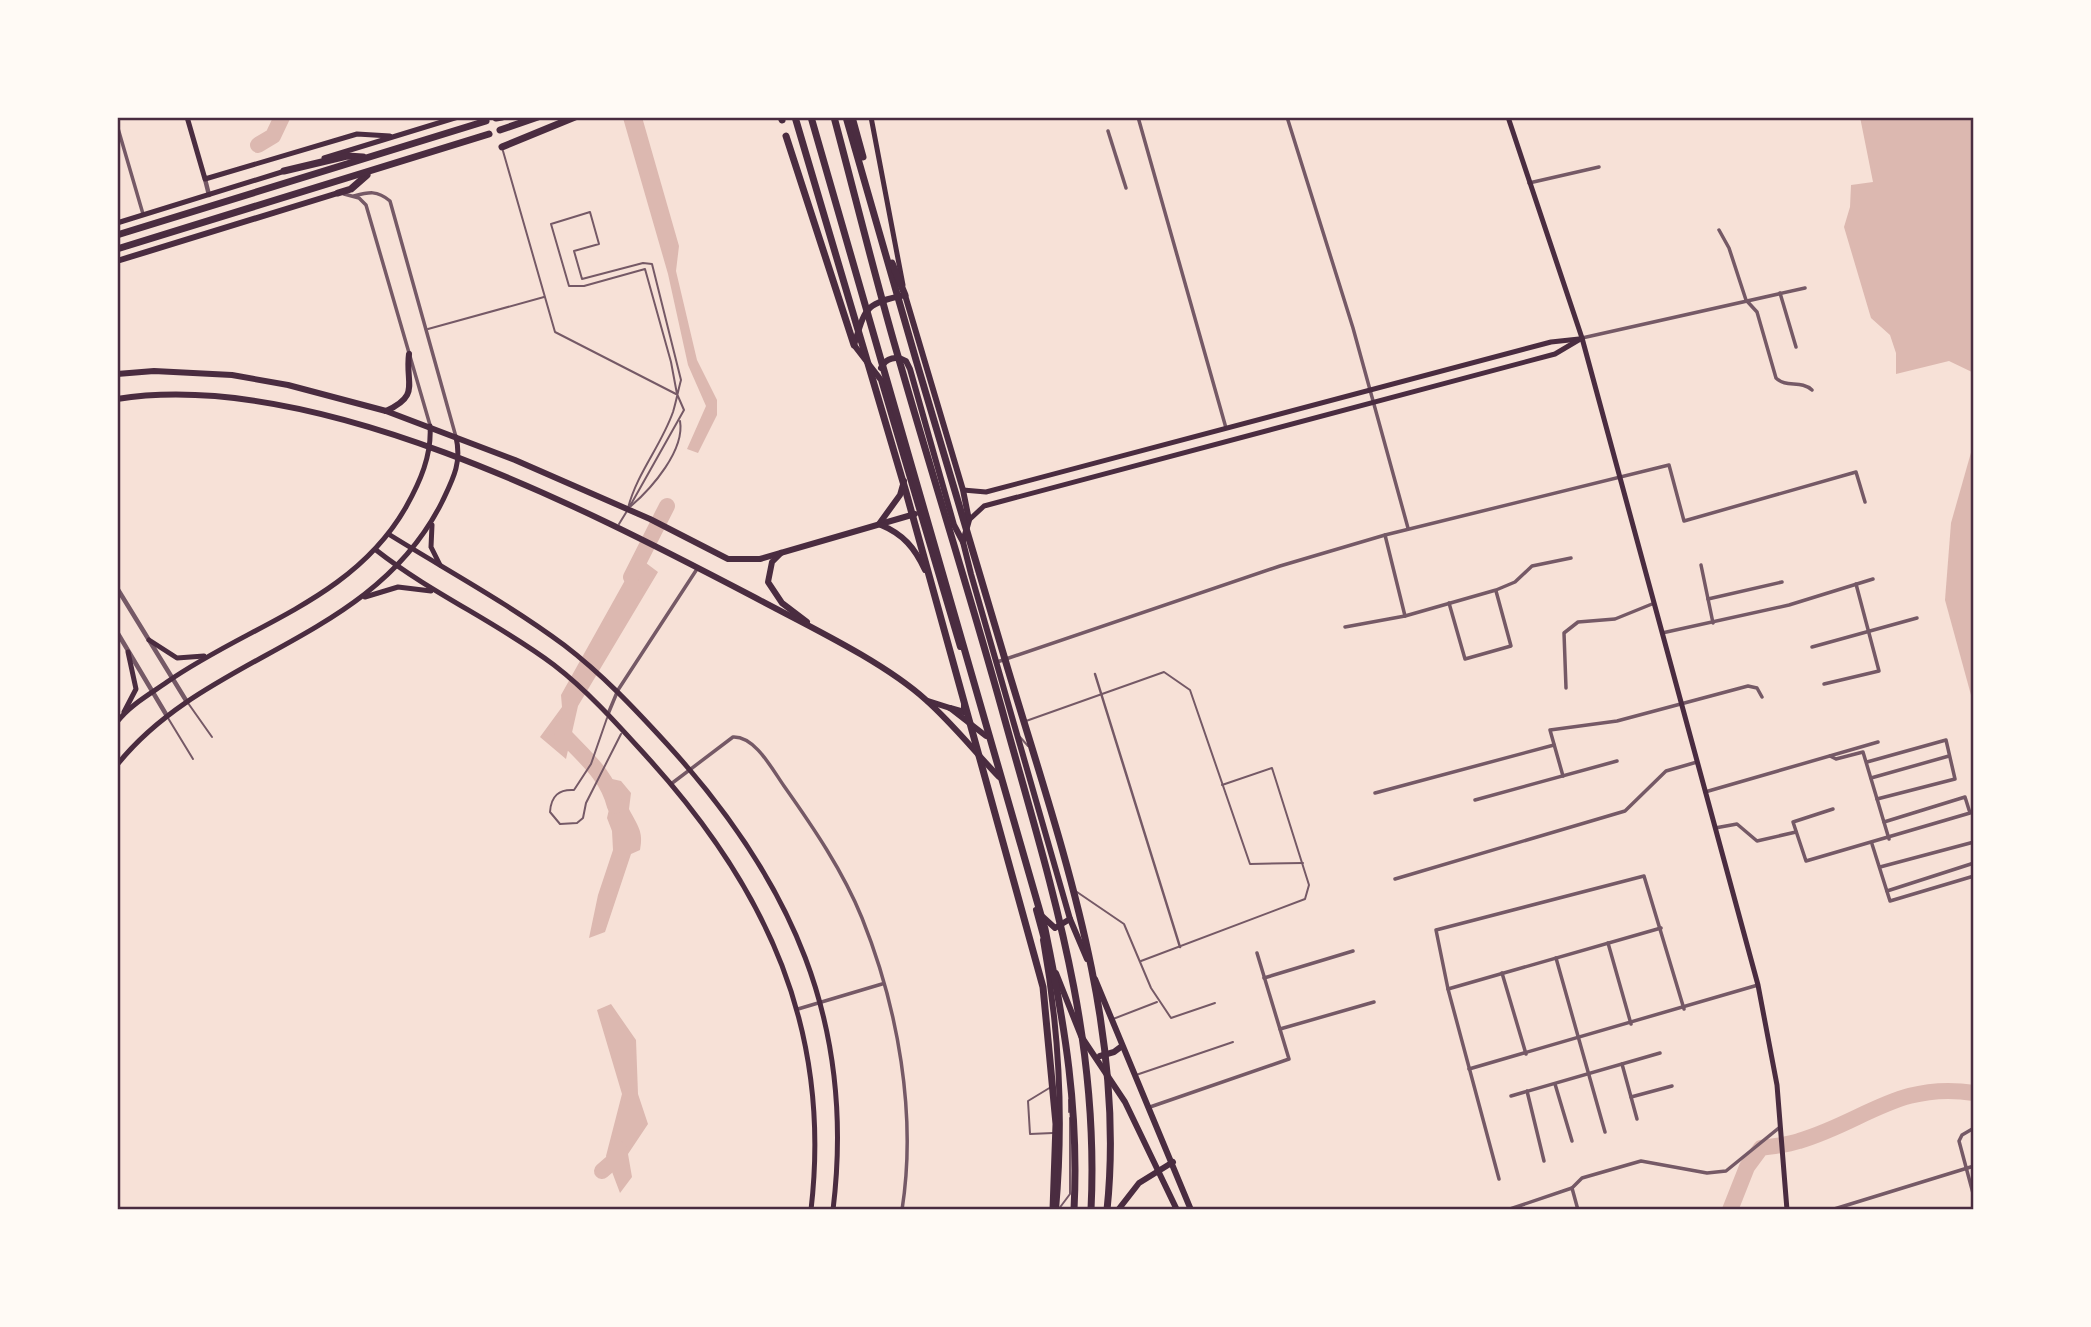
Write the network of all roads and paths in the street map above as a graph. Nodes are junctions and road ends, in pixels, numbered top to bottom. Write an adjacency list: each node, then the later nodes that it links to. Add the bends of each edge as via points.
1 (187, 117): 27 (main road)
2 (458, 117): 19 (main road)
3 (575, 117): 22 (highway)
4 (795, 117): 224 (highway, via 906,492 1043,987 1056,1124)
5 (811, 117): 225 (highway, via 1045,929 1067,1036 1077,1153)
6 (834, 117): 226 (highway, via 1064,934 1085,1037 1094,1152)
7 (846, 117): 227 (highway, via 1082,924 1110,1088 1113,1151)
8 (852, 117): 41 (highway, via 890,258)
9 (871, 117): 41 (main road)
10 (1138, 117): 60 (street)
11 (1287, 117): 51 (street)
12 (1507, 117): 28 (main road)
13 (538, 118): 16 (highway)
14 (486, 121): 23 (highway)
15 (117, 125): 21 (street)
16 (500, 131)
17 (1108, 131): 29 (street)
18 (489, 134): 26 (highway)
19 (393, 136): 25 (main road); 27 (main road, via 357,134)
20 (786, 136): 46 (highway)
21 (120, 142): 33 (street)
22 (502, 147): 42 (lane)
23 (371, 158): 25 (highway, via 347,156); 36 (highway)
24 (1599, 167): 28 (street)
25 (284, 171): 31 (main road)
26 (370, 172): 30 (highway, via 351,189); 37 (highway)
27 (205, 179): 31 (street)
28 (1530, 183): 45 (main road)
29 (1126, 188)
30 (338, 193): 32 (street); 38 (main road)
31 (209, 195): 33 (main road)
32 (354, 196): 44 (street, via 370,192 390,201); 48 (street, via 366,205)
33 (143, 215): 34 (main road)
34 (117, 223)
35 (1719, 230): 43 (street)
36 (117, 235)
37 (117, 249)
38 (117, 261)
39 (1805, 288): 40 (street)
40 (1780, 293): 43 (street); 47 (street)
41 (905, 295): 46 (main road, via 876,301 864,313); 68 (main road)
42 (545, 296): 44 (lane); 53 (lane, via 555,332 561,337)
43 (1746, 300): 45 (street); 52 (street, via 1757,312 1776,378)
44 (426, 330): 62 (street)
45 (1582, 338): 51 (main road); 55 (main road, via 1555,354); 67 (main road)
46 (854, 345): 50 (main road)
47 (1796, 346)
48 (409, 354): 56 (main road, via 410,391 402,403); 59 (street)
49 (117, 374): 56 (main road, via 232,375)
50 (881, 380): 66 (main road); 81 (main road, via 881,366 888,359 906,361)
51 (1371, 390): 55 (street); 58 (main road)
52 (1812, 390)
53 (677, 394): 53 (lane, via 681,380 652,264 582,279 575,251 599,244 590,212 551,223 569,286 645,269); 57 (lane, via 684,410); 72 (lane)
54 (117, 399): 64 (main road, via 176,393 237,397 339,420)
55 (1374, 400): 61 (main road); 78 (street)
56 (386, 411): 59 (main road)
57 (680, 420): 72 (lane); 72 (lane, via 682,432 657,482)
58 (1247, 423): 60 (main road); 61 (main road)
59 (430, 426): 62 (main road); 64 (main road)
60 (1230, 427): 63 (main road); 69 (main road)
61 (1251, 435): 63 (main road)
62 (456, 437): 65 (main road); 72 (main road)
63 (1237, 439): 71 (main road)
64 (430, 449): 65 (main road); 79 (main road, via 414,492)
65 (460, 459): 74 (main road); 77 (main road)
66 (905, 460): 73 (main road); 76 (main road, via 900,495)
67 (1618, 475): 70 (street, via 1669,465 1684,520 1856,472); 78 (street); 99 (main road)
68 (963, 490): 69 (main road); 75 (main road)
69 (981, 493): 71 (main road)
70 (1864, 502)
71 (984, 506): 75 (main road)
72 (628, 509): 77 (lane); 84 (main road, via 728,559 749,561)
73 (921, 513): 76 (main road); 131 (main road)
74 (434, 518): 82 (main road); 88 (main road, via 431,547)
75 (969, 520): 81 (main road)
76 (879, 524): 84 (main road); 124 (main road, via 896,531 914,549 928,576 965,709)
77 (617, 527): 89 (main road)
78 (1408, 529): 80 (street)
79 (390, 535): 82 (main road); 83 (main road)
80 (1385, 535): 100 (street); 112 (street)
81 (962, 542): 112 (main road)
82 (413, 549): 87 (main road); 88 (main road)
83 (376, 550): 87 (main road); 111 (main road, via 306,605)
84 (783, 552): 106 (main road, via 772,562 768,582 782,603)
85 (1571, 558): 94 (street, via 1532,566 1515,582)
86 (1701, 565): 96 (street)
87 (396, 566): 95 (main road); 98 (main road)
88 (442, 567): 117 (main road, via 564,646)
89 (698, 567): 106 (main road); 117 (street)
90 (1873, 579): 92 (street)
91 (1782, 582): 96 (street)
92 (1856, 584): 102 (street, via 1789,606); 105 (street)
93 (117, 588): 108 (street)
94 (1496, 590): 97 (street); 97 (street, via 1511,646 1497,651 1465,659)
95 (437, 593): 98 (main road, via 398,587); 125 (main road, via 554,666)
96 (1708, 598): 102 (street)
97 (1449, 603): 100 (street)
98 (354, 604): 122 (main road)
99 (1652, 604): 107 (main road); 116 (street, via 1615,619 1578,622 1564,632)
100 (1405, 616): 103 (street)
101 (1917, 618): 105 (street)
102 (1713, 623): 107 (street)
103 (1345, 627)
104 (117, 632): 110 (street)
105 (1868, 632): 109 (street); 115 (street, via 1879,671)
106 (822, 633): 121 (main road)
107 (1660, 633): 123 (main road)
108 (149, 640): 111 (main road, via 177,658); 114 (street)
109 (1812, 647)
110 (128, 652): 118 (street); 127 (main road, via 136,689)
111 (207, 656): 114 (main road)
112 (997, 662): 128 (main road)
113 (1095, 674): 119 (street)
114 (172, 678): 118 (main road); 122 (street)
115 (1824, 684)
116 (1566, 688)
117 (618, 690): 125 (street); 142 (main road)
118 (153, 692): 126 (street); 127 (main road)
119 (1101, 694): 128 (lane); 147 (lane, via 1164,672 1190,690); 170 (street)
120 (1762, 697): 123 (street, via 1752,685)
121 (926, 700): 124 (main road); 144 (main road)
122 (187, 702): 126 (main road); 132 (lane)
123 (1680, 704): 134 (street, via 1617,721 1550,730); 139 (main road)
124 (950, 708): 131 (main road)
125 (608, 714): 129 (main road); 129 (lane, via 582,780 574,790 556,794 551,802 554,819 568,826 577,823)
126 (167, 716): 137 (lane); 141 (main road)
127 (119, 720)
128 (1014, 725): 130 (main road)
129 (623, 731): 146 (main road)
130 (1017, 733): 166 (main road); 174 (lane, via 1040,764 1076,890 1124,924)
131 (986, 736): 144 (main road)
132 (212, 737)
133 (1878, 742): 135 (street)
134 (1554, 745): 143 (street); 149 (street)
135 (1829, 755): 140 (street, via 1836,759 1863,752); 148 (street)
136 (1950, 756): 140 (street, via 1946,740); 145 (street); 150 (street, via 1955,779)
137 (193, 759)
138 (1617, 761): 143 (street)
139 (1697, 762): 148 (main road); 163 (street, via 1666,771 1625,811)
140 (1867, 762): 145 (street)
141 (117, 765)
142 (690, 769): 146 (street); 177 (street, via 733,737 749,740 823,844 861,916); 181 (main road, via 732,819 761,864 795,932)
143 (1563, 776): 151 (street)
144 (999, 777): 165 (main road)
145 (1871, 778): 150 (street)
146 (671, 784): 185 (main road, via 740,876 771,938)
147 (1222, 785): 159 (lane, via 1250,864); 159 (lane, via 1272,768)
148 (1705, 792): 154 (main road)
149 (1376, 793)
150 (1877, 799): 153 (street)
151 (1475, 800)
152 (1833, 809): 155 (street, via 1793,822)
153 (1884, 822): 156 (street); 156 (street, via 1965,797 1967,802 1970,813)
154 (1715, 828): 155 (street, via 1737,824 1757,841); 178 (main road)
155 (1796, 832): 158 (street, via 1806,861)
156 (1889, 839): 158 (street)
157 (1974, 842): 161 (street)
158 (1872, 844): 161 (street)
159 (1303, 863): 170 (lane, via 1309,885 1304,899)
160 (1974, 863): 164 (street)
161 (1880, 867): 164 (street)
162 (1974, 876): 164 (street, via 1890,901)
163 (1395, 879)
164 (1887, 891)
165 (1035, 904): 166 (main road, via 1055,928); 168 (main road)
166 (1070, 919): 187 (main road)
167 (1661, 928): 169 (street); 179 (street, via 1644,876 1436,929); 186 (street)
168 (1042, 933): 180 (main road); 195 (main road, via 1081,1036)
169 (1608, 943): 173 (street); 188 (street)
170 (1180, 947): 174 (lane)
171 (1353, 951): 176 (street)
172 (1257, 953): 176 (street)
173 (1556, 958): 175 (street); 190 (street)
174 (1140, 961): 182 (lane)
175 (1502, 973): 179 (street); 194 (street)
176 (1264, 978): 189 (street)
177 (883, 984): 181 (street); 223 (street, via 906,1102)
178 (1758, 985): 186 (street); 208 (main road)
179 (1448, 989): 197 (street)
180 (1053, 996): 200 (main road); 224 (lane, via 1065,1038 1070,1119 1070,1194)
181 (820, 1001): 185 (street); 222 (main road, via 838,1108)
182 (1159, 1001): 184 (lane, via 1171,1018); 187 (lane)
183 (1374, 1002): 189 (street)
184 (1215, 1003)
185 (798, 1009): 221 (main road, via 814,1102)
186 (1684, 1009): 188 (street)
187 (1112, 1020): 192 (main road)
188 (1630, 1024): 190 (street)
189 (1280, 1029): 206 (street, via 1289,1059)
190 (1578, 1040): 194 (street); 198 (street)
191 (1233, 1042): 199 (lane)
192 (1122, 1045): 195 (main road); 199 (main road)
193 (1660, 1053): 196 (street)
194 (1526, 1054): 197 (street)
195 (1095, 1056): 216 (main road)
196 (1622, 1064): 198 (street); 205 (street)
197 (1469, 1069): 218 (street)
198 (1588, 1074): 201 (street); 210 (street)
199 (1135, 1075): 206 (main road)
200 (1057, 1082): 211 (main road); 211 (lane, via 1028,1101 1030,1134)
201 (1555, 1084): 203 (street); 212 (street)
202 (1672, 1086): 205 (street)
203 (1527, 1091): 204 (street); 213 (street)
204 (1511, 1096)
205 (1631, 1097): 207 (street)
206 (1150, 1107): 214 (main road)
207 (1637, 1119)
208 (1781, 1126): 219 (street, via 1726,1171 1641,1161 1582,1178); 233 (main road)
209 (1974, 1128): 217 (street, via 1960,1138)
210 (1605, 1132)
211 (1060, 1133): 224 (main road)
212 (1572, 1141)
213 (1544, 1161)
214 (1173, 1162): 216 (main road); 230 (main road)
215 (1974, 1166): 217 (street)
216 (1159, 1169): 228 (main road, via 1139,1183); 229 (main road)
217 (1965, 1169): 220 (street); 234 (street)
218 (1499, 1179)
219 (1572, 1188): 231 (street); 232 (street)
220 (1974, 1197)
221 (811, 1210)
222 (833, 1210)
223 (902, 1210)
224 (1056, 1210)
225 (1074, 1210)
226 (1091, 1210)
227 (1107, 1210)
228 (1118, 1210)
229 (1177, 1210)
230 (1191, 1210)
231 (1507, 1210)
232 (1578, 1210)
233 (1787, 1210)
234 (1830, 1210)

